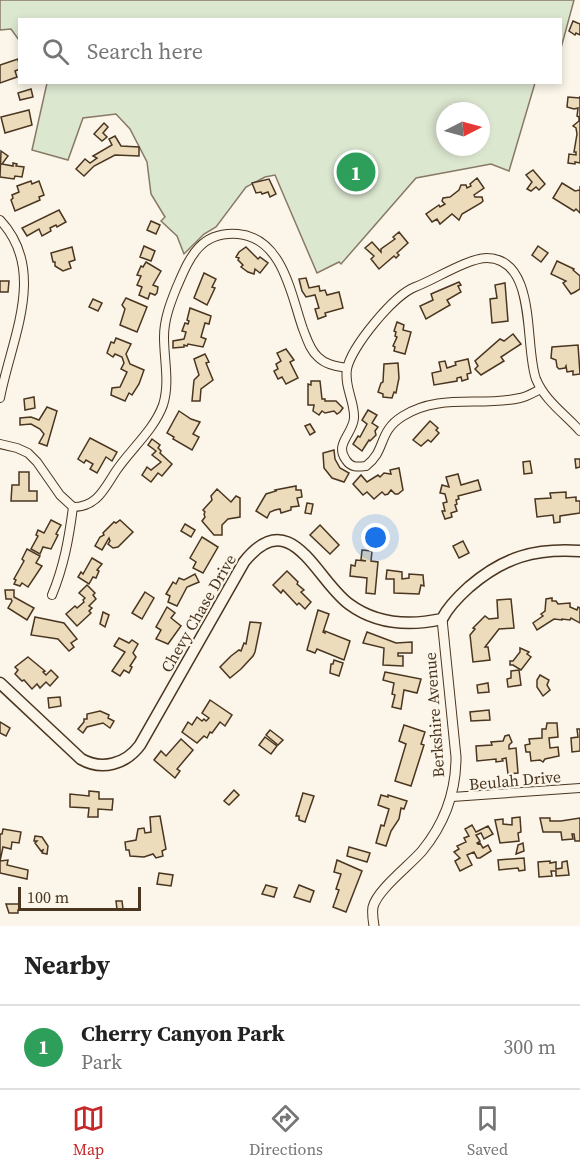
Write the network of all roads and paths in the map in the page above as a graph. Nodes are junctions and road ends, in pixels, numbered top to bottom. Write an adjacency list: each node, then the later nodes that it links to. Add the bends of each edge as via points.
1 (0, 220): 4 (street, via 21,253 24,286)
2 (347, 368): 3 (street, via 354,418 341,449 350,465 357,467 372,461 391,424 405,414 448,401 523,398); 3 (street, via 350,357 389,305 409,289 473,261 496,259 508,267 524,292 532,365); 7 (street, via 328,364 312,351 282,268 267,246 247,235 225,234 210,240 187,261 167,314 166,394 162,408 94,502)
3 (541, 389): 5 (street)
4 (0, 398)
5 (580, 431)
6 (0, 444): 7 (street, via 28,453)
7 (73, 507): 9 (street, via 67,550)
8 (580, 551): 10 (main road, via 552,550 513,558 482,576)
9 (52, 595)
10 (442, 619): 11 (main road, Chevy Chase Drive, via 402,624 368,614 343,599 301,551 290,544 270,541 257,547 244,562 140,745 123,760 106,766 87,763); 13 (street, Berkshire Avenue, via 456,757)
11 (0, 683)
12 (580, 788): 13 (street, Beulah Drive)
13 (452, 798): 14 (street, Berkshire Avenue, via 423,850 375,903)
14 (374, 926)

